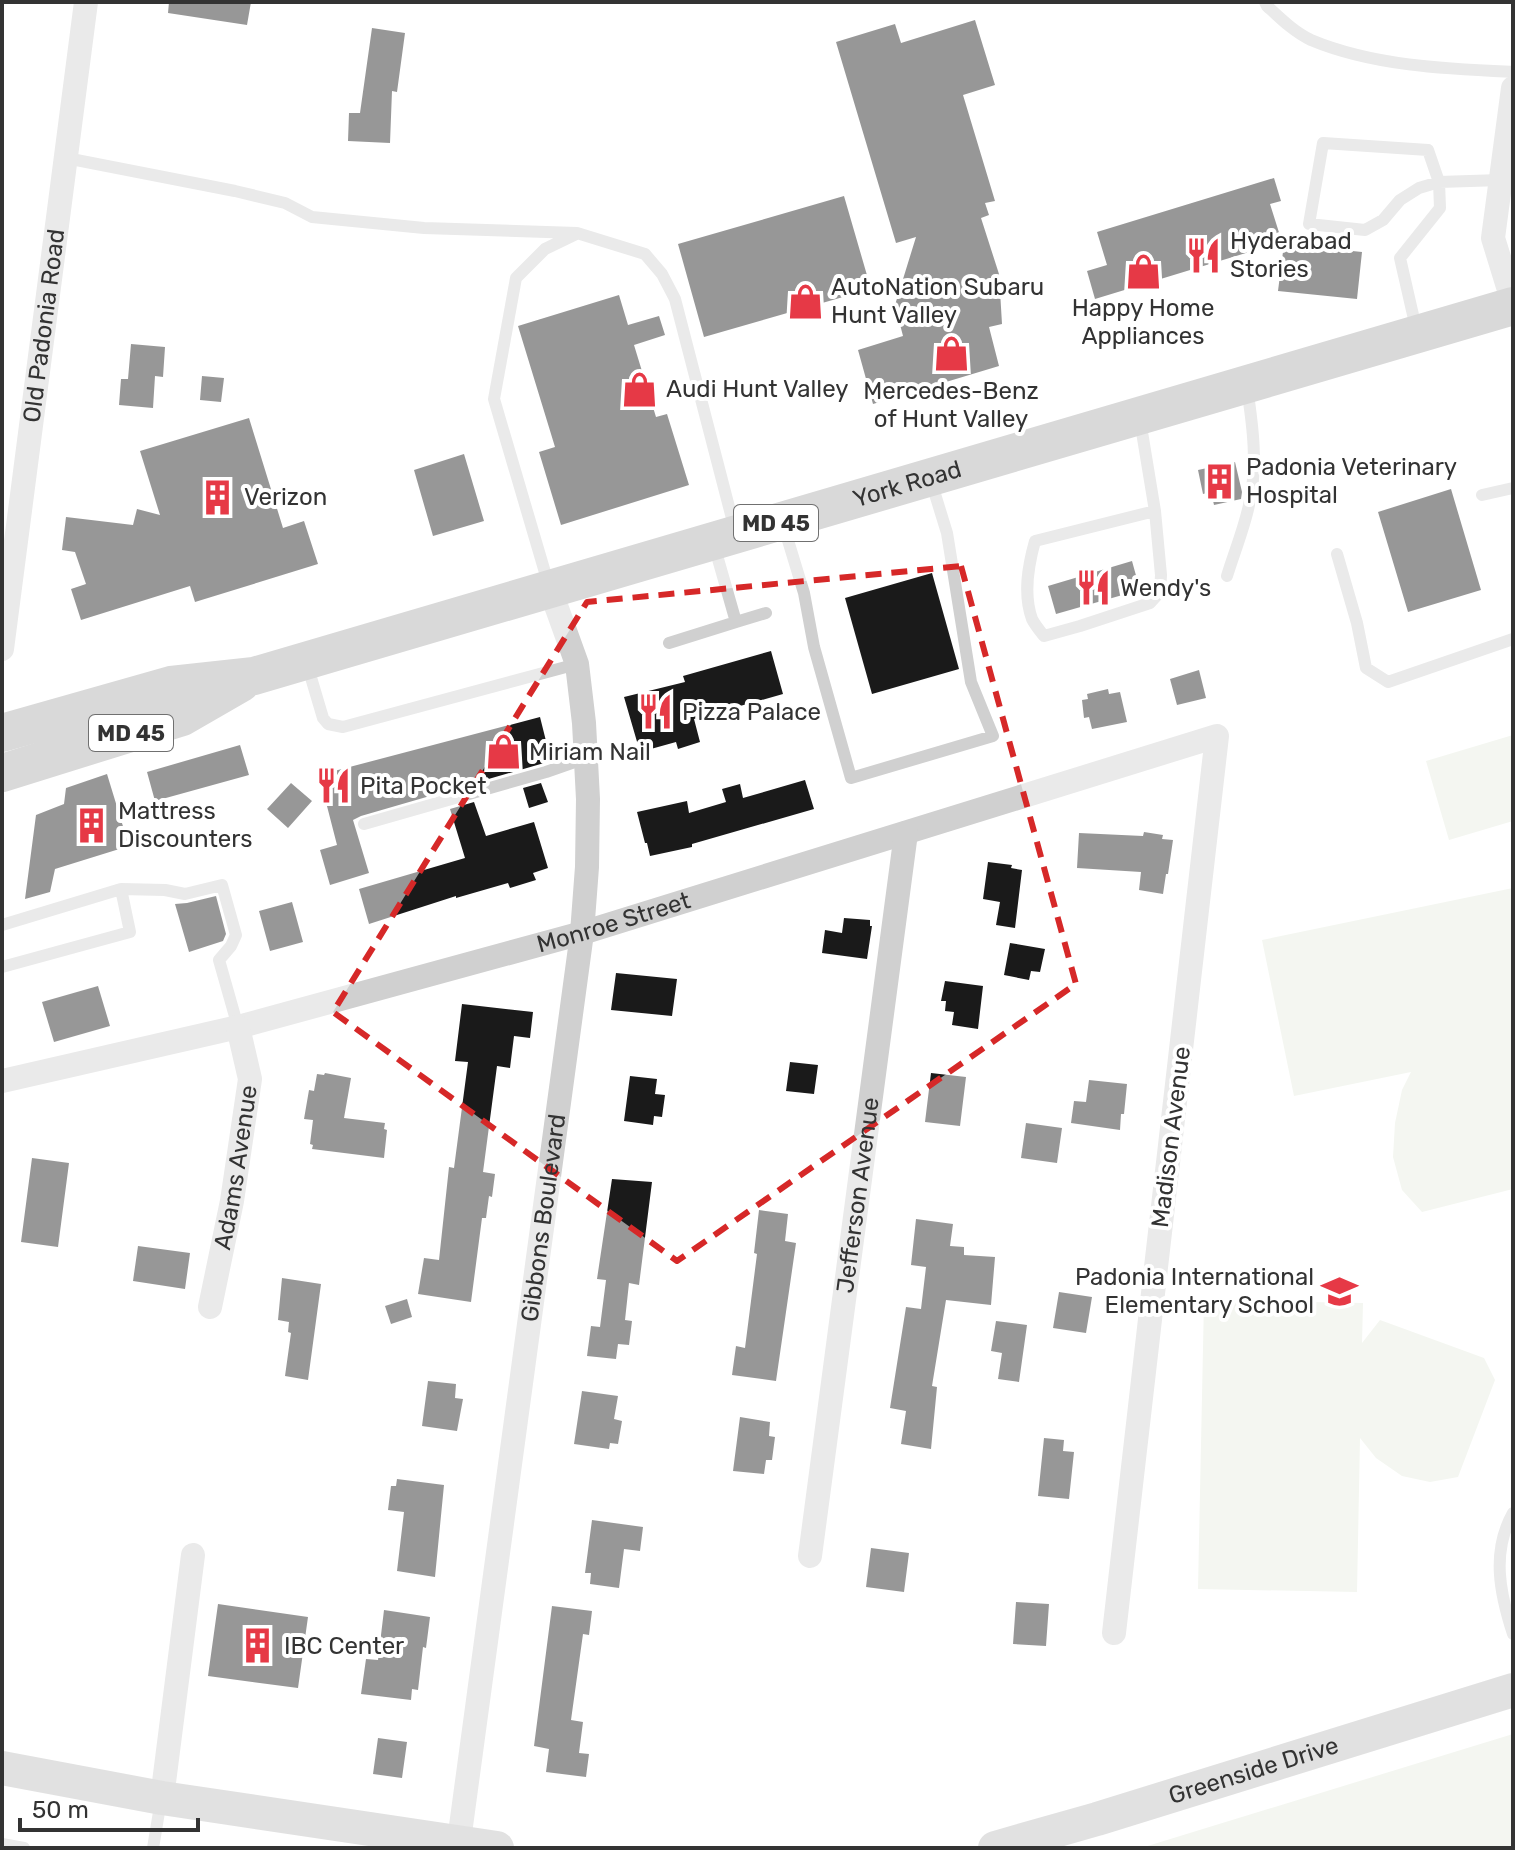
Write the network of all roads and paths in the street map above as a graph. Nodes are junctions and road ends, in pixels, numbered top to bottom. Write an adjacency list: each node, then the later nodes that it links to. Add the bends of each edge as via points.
1 (86, 2): 5 (street, Old Padonia Road)
2 (1265, 2): 3 (lane, via 1310,39 1354,54 1436,69)
3 (1513, 72)
4 (1513, 88): 6 (street)
5 (66, 158): 8 (lane, via 285,203 312,217 424,228); 23 (street, Old Padonia Road)
6 (1501, 180): 7 (lane); 9 (street, via 1493,238)
7 (1439, 182): 7 (lane, via 1400,200 1383,220 1365,230 1309,224 1323,143 1428,150); 10 (lane, via 1440,208 1400,258)
8 (577, 233): 18 (lane, via 645,254 675,299); 21 (lane, via 545,249 516,278 494,399)
9 (1513, 304): 10 (main road, York Road / MD 45)
10 (1418, 334): 11 (main road, York Road / MD 45)
11 (1246, 385): 12 (main road, York Road / MD 45); 20 (lane, via 1254,458 1249,504)
12 (1140, 417): 13 (main road, York Road / MD 45); 16 (lane)
13 (930, 478): 17 (main road, York Road / MD 45); 17 (lane, via 947,533 971,682 993,736 851,778)
14 (1513, 488): 15 (lane)
15 (1482, 495)
16 (1155, 511): 16 (lane, via 1035,541 1027,571 1028,598 1044,636 1150,603 1160,592)
17 (782, 521): 18 (main road, York Road / MD 45)
18 (725, 538): 21 (main road, York Road / MD 45); 24 (lane)
19 (1337, 554): 25 (lane, via 1366,668 1388,682)
20 (1227, 576)
21 (550, 589): 28 (main road, York Road / MD 45); 29 (street, Gibbons Boulevard)
22 (766, 613): 24 (lane)
23 (4, 622): 27 (street, Old Padonia Road)
24 (736, 622): 26 (lane)
25 (1513, 639)
26 (669, 643)
27 (2, 649)
28 (306, 661): 29 (lane, via 323,718 343,727); 30 (main road, York Road / MD 45)
29 (577, 664): 33 (street, Gibbons Boulevard)
30 (254, 676): 31 (main road, York Road / MD 45, via 171,685); 34 (main road, York Road / MD 45, via 182,717)
31 (2, 733)
32 (1217, 736): 36 (street, Monroe Street); 47 (street, Madison Avenue)
33 (586, 758): 35 (lane); 39 (street, Gibbons Boulevard)
34 (2, 773)
35 (364, 824)
36 (906, 833): 39 (street, Monroe Street); 46 (street, Jefferson Avenue)
37 (121, 889): 38 (lane); 40 (lane, via 130,932); 41 (lane, via 185,894 222,885 236,935 219,960)
38 (2, 925)
39 (582, 933): 41 (street, Monroe Street); 53 (street, Gibbons Boulevard)
40 (2, 967)
41 (238, 1027): 42 (street, Monroe Street); 43 (street, Adams Avenue, via 250,1079)
42 (2, 1081)
43 (210, 1307)
44 (1513, 1513): 48 (lane, via 1501,1548 1499,1576)
45 (193, 1555): 51 (street)
46 (810, 1556)
47 (1114, 1633)
48 (1513, 1634)
49 (1513, 1690): 57 (street, Greenside Drive)
50 (2, 1768): 51 (street)
51 (162, 1798): 53 (street); 55 (lane)
52 (2, 1844): 54 (lane)
53 (459, 1845): 56 (street)
54 (24, 1848)
55 (153, 1848)
56 (497, 1848)
57 (995, 1848)

